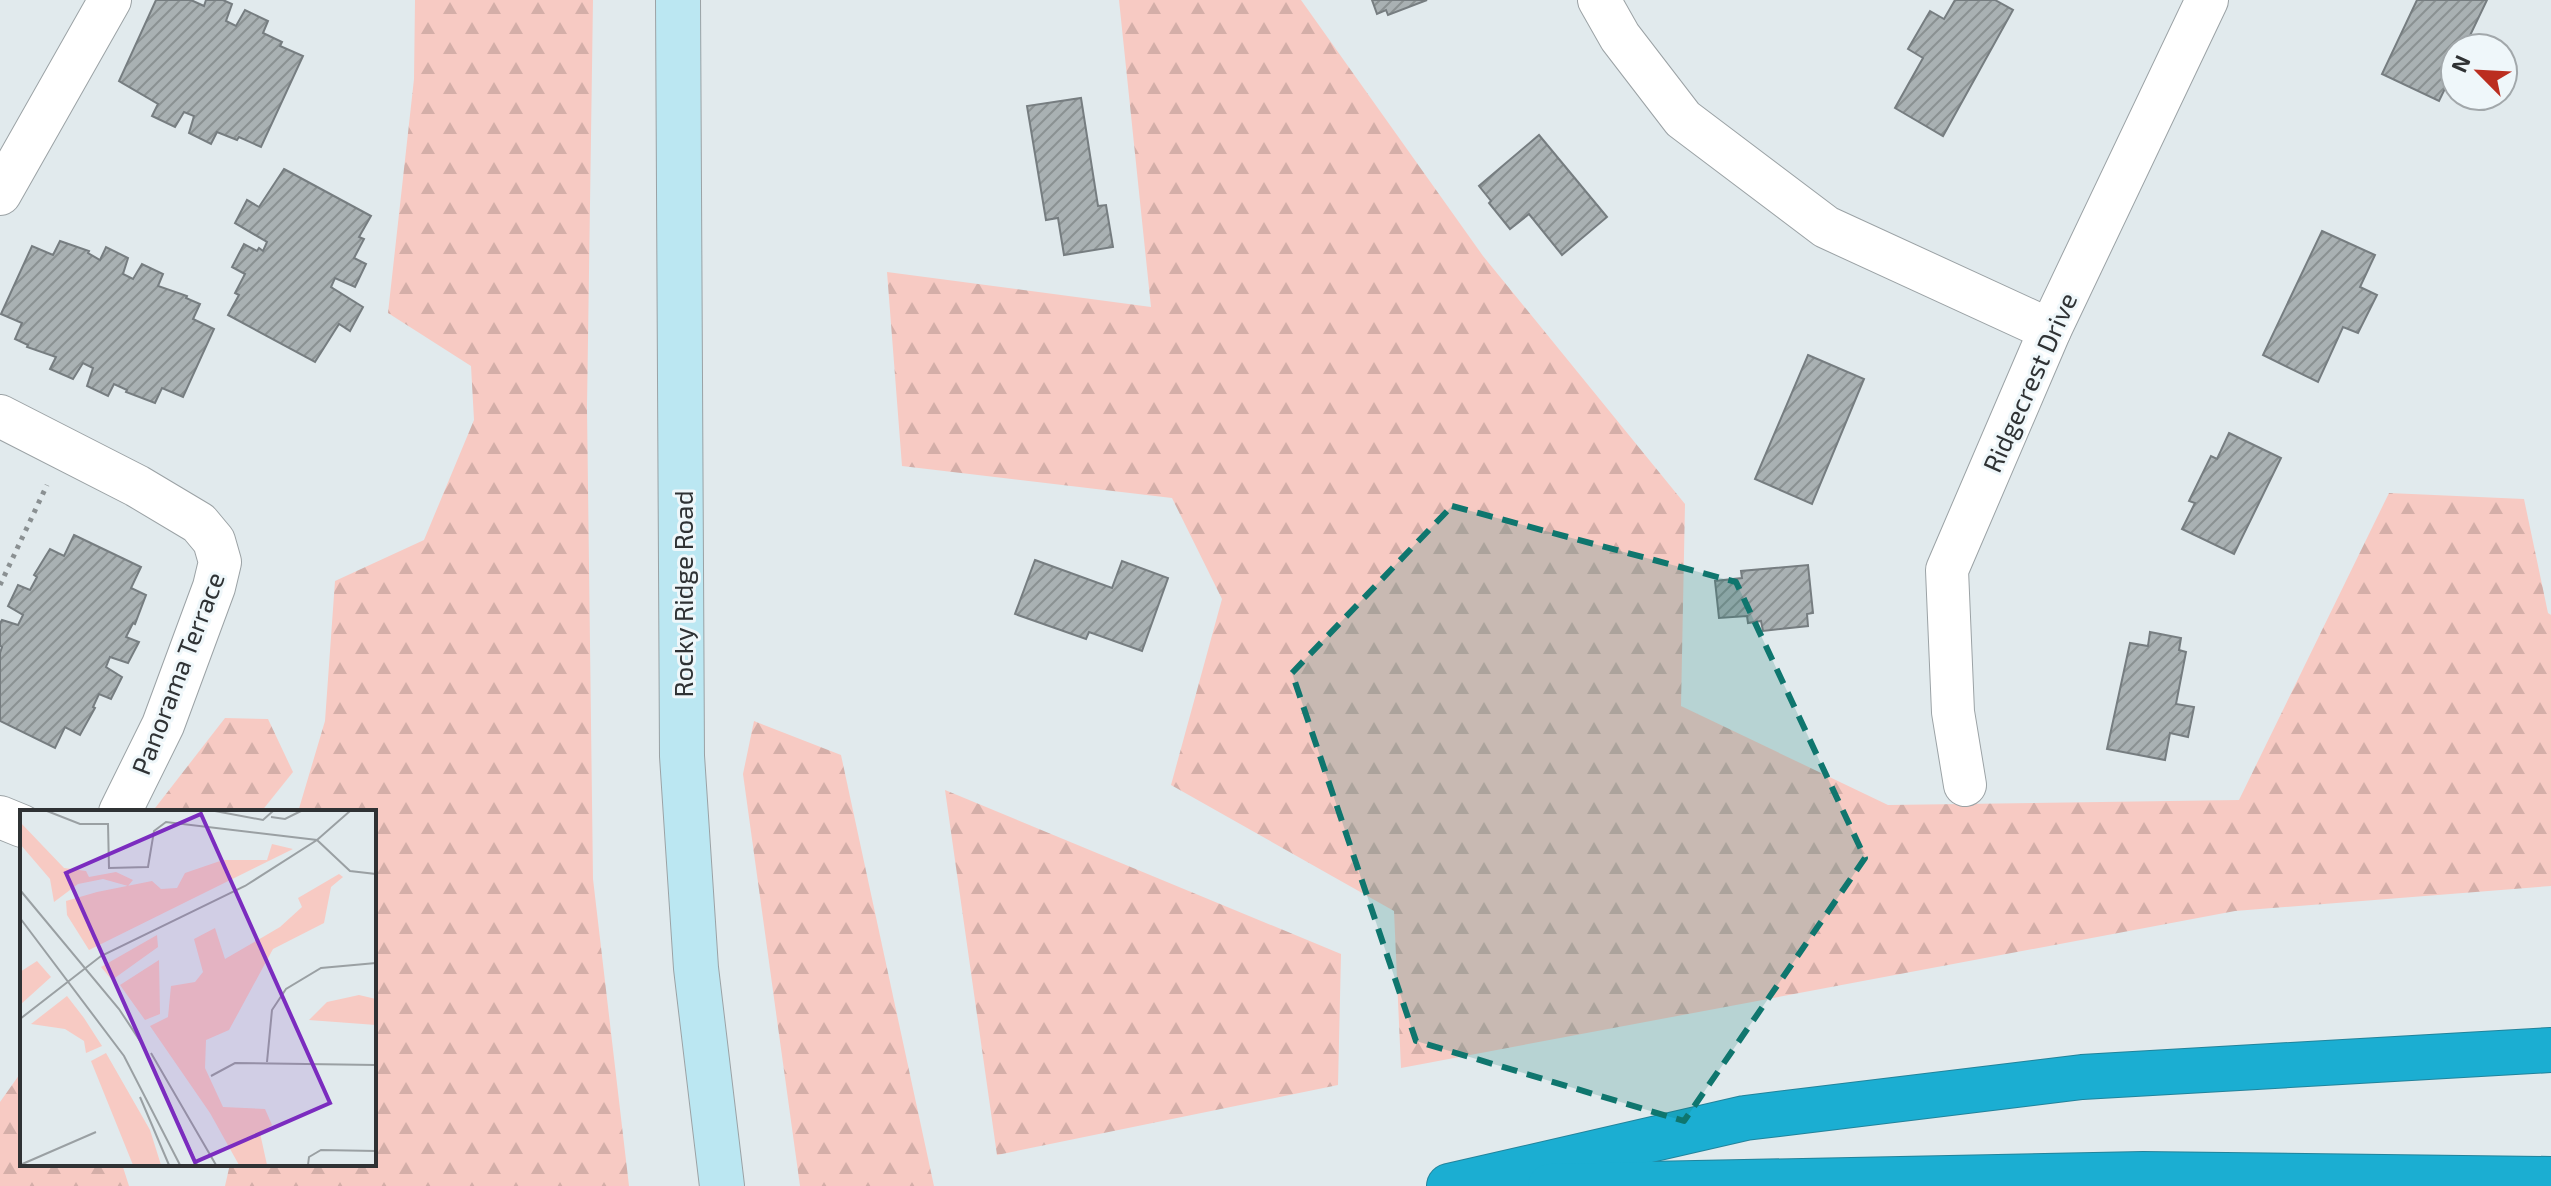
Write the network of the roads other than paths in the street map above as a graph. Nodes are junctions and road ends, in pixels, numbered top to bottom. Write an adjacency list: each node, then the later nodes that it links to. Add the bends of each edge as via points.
1 (110, 0): 5 (street)
2 (678, 0): 14 (main road, Rocky Ridge Road, via 682,756 696,968)
3 (1599, 0): 6 (street, via 1620,37 1683,119 1826,227)
4 (2207, 0): 6 (street, Ridgecrest Drive)
5 (0, 194)
6 (2050, 330): 8 (street, Ridgecrest Drive, via 1947,570 1953,712)
7 (0, 416): 9 (street, Panorama Terrace, via 137,486 199,523 214,541 220,562 214,587 163,725)
8 (1965, 785)
9 (121, 810)
10 (0, 817): 11 (street)
11 (20, 825)
12 (2551, 1050): 15 (highway, via 2082,1077 1760,1116)
13 (2551, 1179): 16 (highway, via 2143,1174)
14 (722, 1186)
15 (1449, 1186)
16 (1550, 1186)

